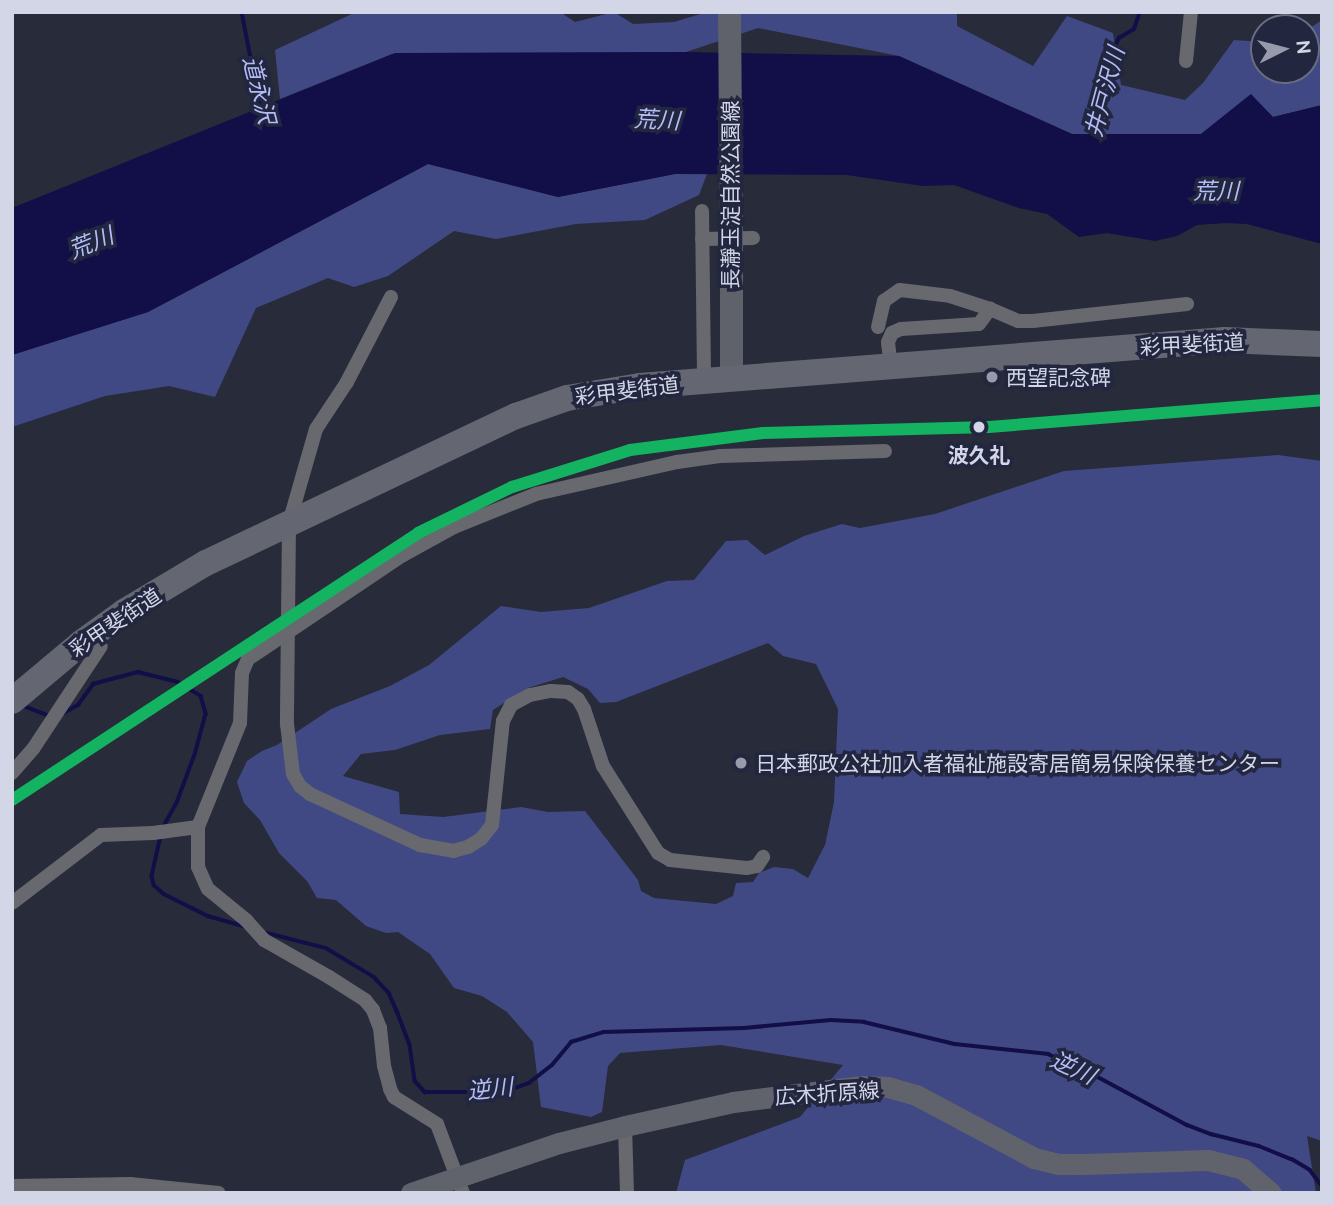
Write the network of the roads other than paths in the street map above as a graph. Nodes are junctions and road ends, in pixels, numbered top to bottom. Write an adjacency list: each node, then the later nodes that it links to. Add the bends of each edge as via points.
1 (729, 12): 13 (main road, 長瀞玉淀自然公園線, bridge)
2 (1191, 12): 3 (street)
3 (1186, 61)
4 (702, 211): 5 (street)
5 (702, 239): 6 (street); 14 (street)
6 (753, 239)
7 (391, 297): 16 (street, via 347,382 316,429)
8 (1186, 304): 9 (street, via 1033,321 1018,321)
9 (990, 309): 10 (street, via 950,296 900,290 884,301); 12 (street, via 979,324 892,333 888,342)
10 (878, 327)
11 (1322, 344): 12 (highway, 彩甲斐街道, via 1225,340)
12 (891, 367): 13 (highway, 彩甲斐街道)
13 (731, 379): 14 (highway, 彩甲斐街道)
14 (704, 381): 16 (highway, 彩甲斐街道, via 592,392 545,404)
15 (885, 451): 17 (street, via 720,456 536,494 434,538)
16 (289, 523): 17 (street); 19 (highway, 彩甲斐街道, via 206,563 124,612 63,656)
17 (289, 631): 21 (street, via 244,665 240,723); 22 (street, via 289,755 292,774 310,794 420,845 453,850 468,847 492,825 503,721 511,705 530,695 568,692 584,709 603,766 658,853 670,860 747,868 757,866)
18 (101, 646): 20 (street)
19 (12, 701)
20 (12, 773)
21 (198, 827): 23 (street, via 101,835); 25 (street, via 198,867 208,889 264,940 330,977 373,1010 390,1089 394,1097 438,1124)
22 (763, 857)
23 (12, 903)
24 (625, 1126): 25 (main road, 広木折原線, via 559,1143); 30 (street); 31 (main road, 広木折原線, via 733,1102 888,1087 937,1105 1034,1158 1058,1164 1208,1160 1243,1169)
25 (460, 1185): 29 (main road, 広木折原線)
26 (12, 1186): 27 (street, via 130,1184)
27 (181, 1191): 28 (street)
28 (219, 1193)
29 (411, 1193)
30 (627, 1193)
31 (1271, 1193)

